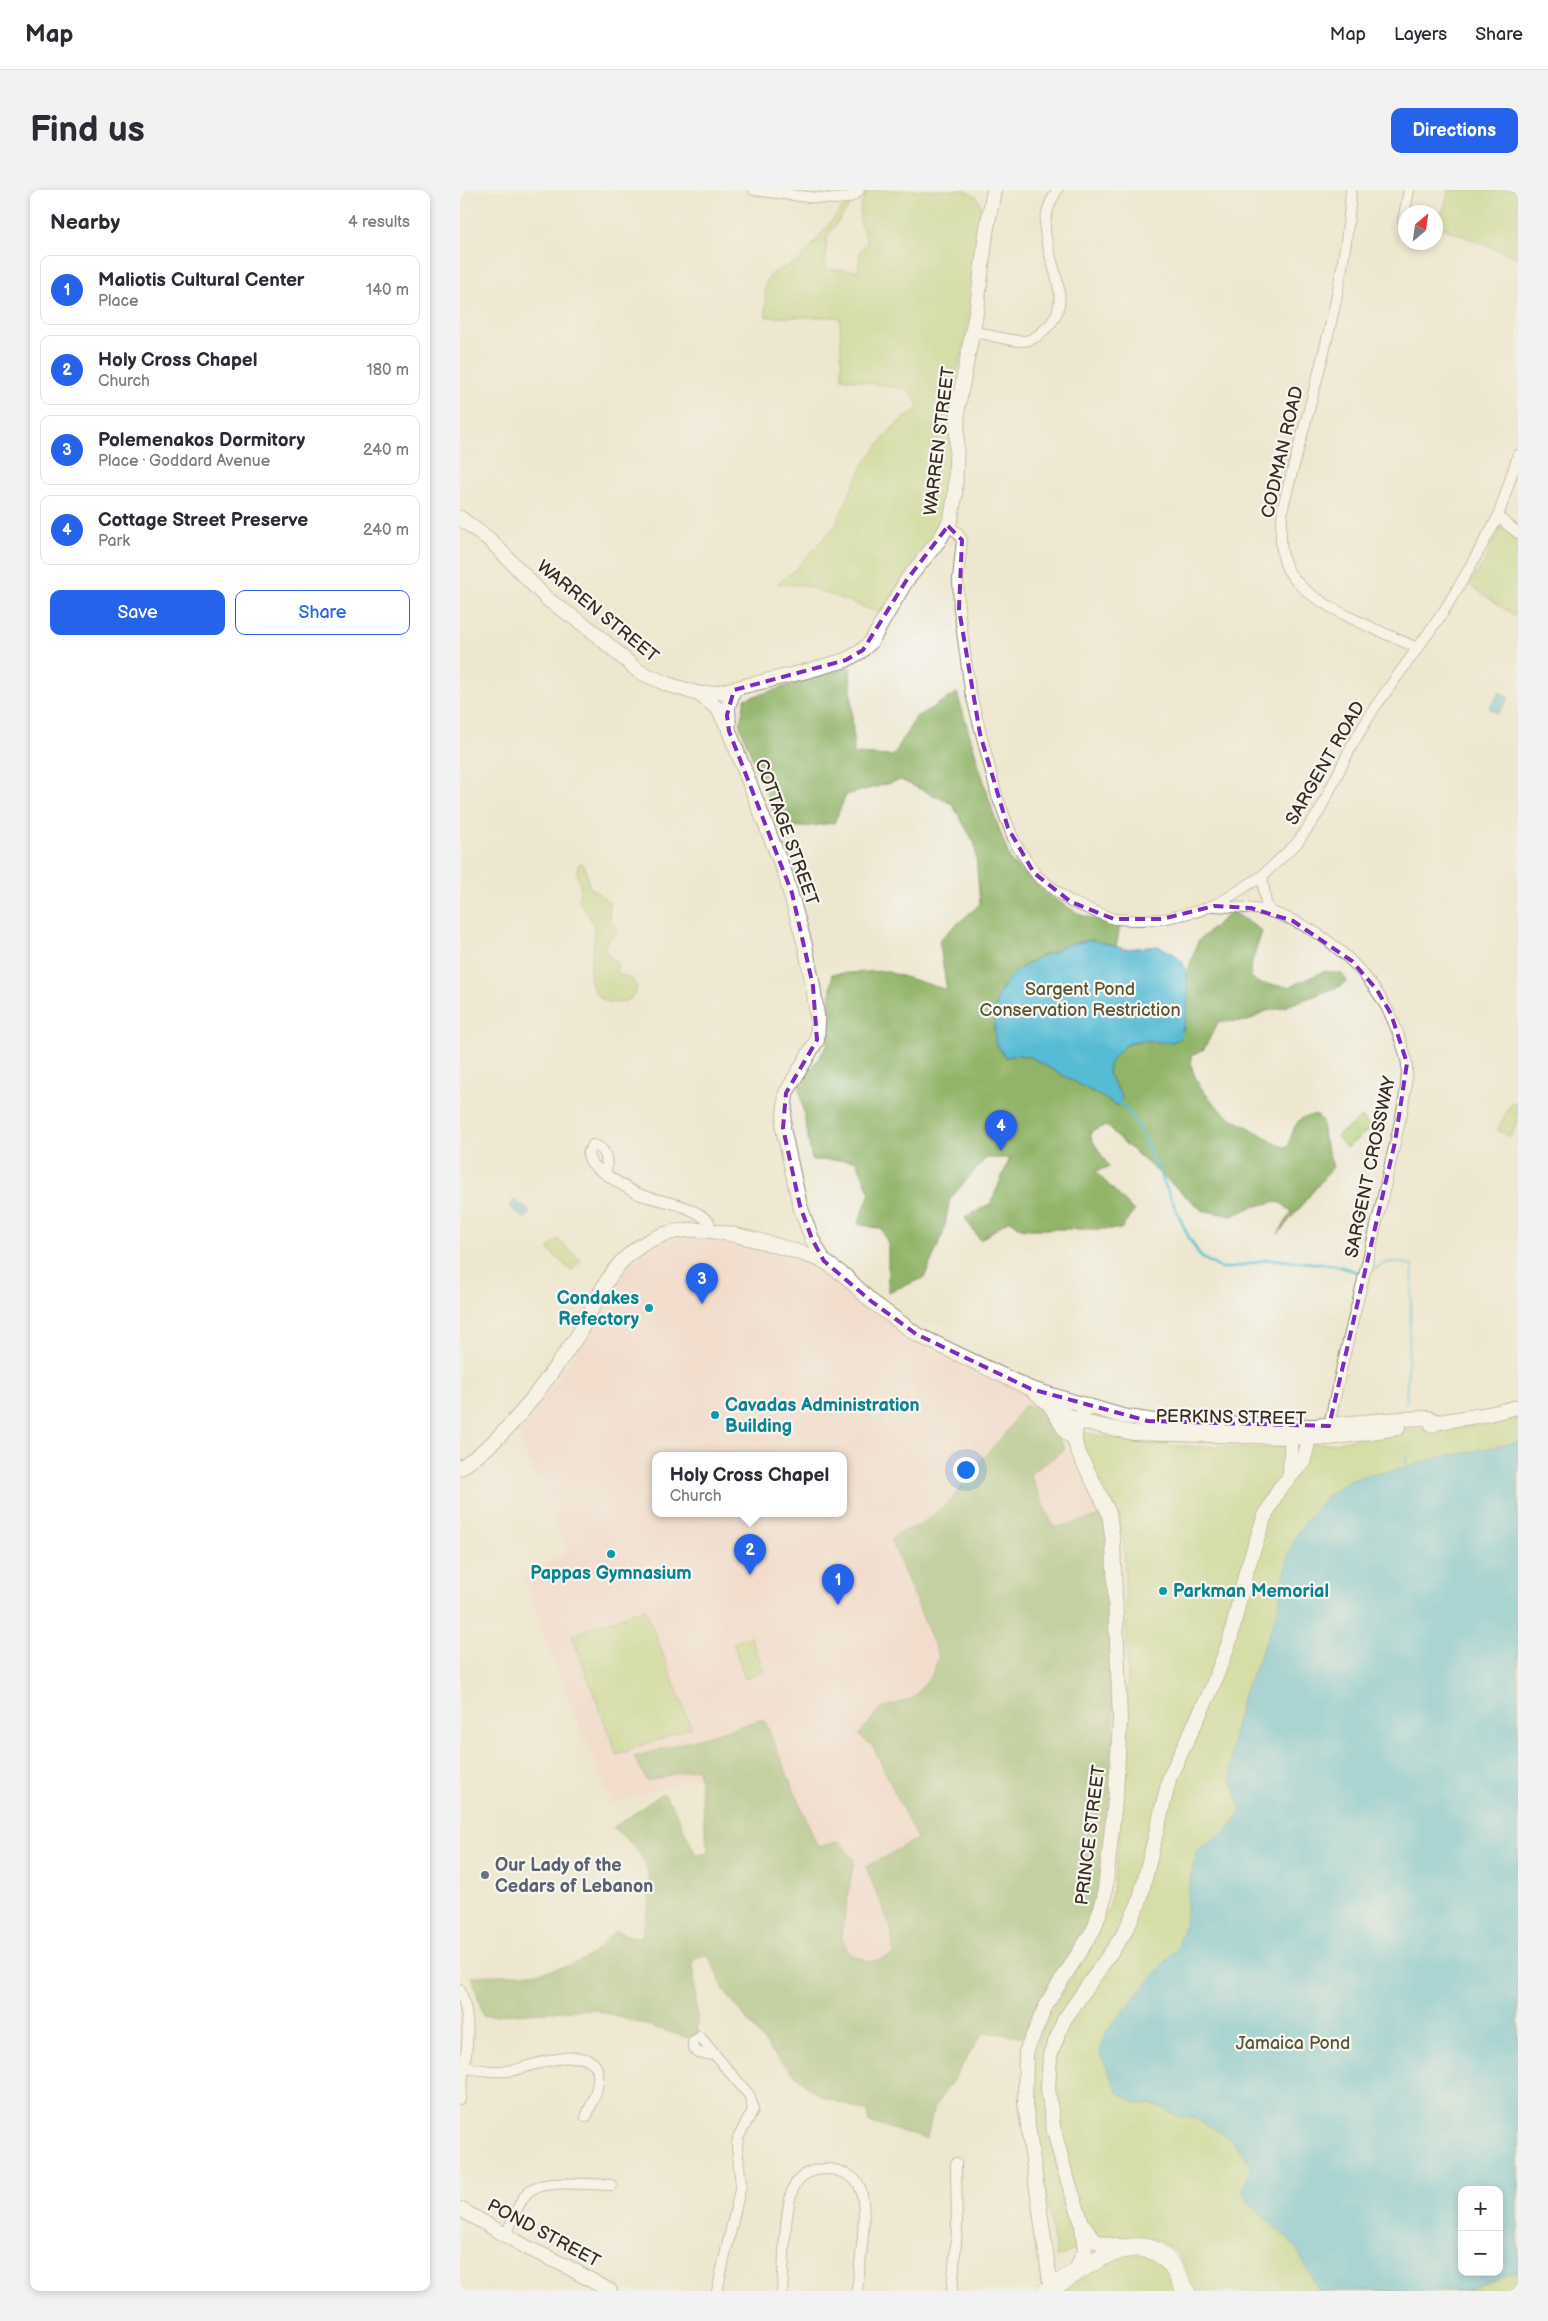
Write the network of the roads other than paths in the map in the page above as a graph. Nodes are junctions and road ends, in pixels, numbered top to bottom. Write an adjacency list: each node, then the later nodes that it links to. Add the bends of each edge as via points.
1 (754, 190): 2 (street, via 841,198 850,197)
2 (860, 190)
3 (1057, 190): 8 (street, via 1044,224 1060,294 1052,322 1040,334 1024,341)
4 (1351, 190): 14 (street, CODMAN ROAD, via 1348,230 1333,312 1283,507 1282,552 1286,568 1306,592)
5 (1409, 190): 7 (street)
6 (991, 191): 8 (main road, WARREN STREET)
7 (1406, 205)
8 (974, 331): 12 (main road, WARREN STREET, via 958,407 955,496)
9 (1518, 455): 10 (street, SARGENT ROAD)
10 (1498, 517): 13 (street); 14 (street, SARGENT ROAD, via 1442,614)
11 (460, 518): 16 (main road, WARREN STREET, via 490,540 547,599 590,629 638,671)
12 (948, 526): 15 (main road, WARREN STREET, via 906,581 875,636 862,650 846,660); 19 (street, SARGENT ROAD, via 958,532 962,540 959,609 970,690 1002,809 1011,836 1025,861 1040,879 1064,898 1110,918 1162,919)
13 (1518, 533)
14 (1417, 648): 18 (street, SARGENT ROAD, via 1352,745 1310,825 1297,843)
15 (734, 690): 16 (main road, WARREN STREET); 17 (main road, COTTAGE STREET, via 728,706)
16 (700, 694): 17 (main road, COTTAGE STREET, via 718,709)
17 (729, 731): 23 (main road, COTTAGE STREET, via 785,874 813,986 817,1040 786,1093 783,1128 800,1206)
18 (1262, 876): 19 (street, SARGENT ROAD); 20 (street, via 1266,903)
19 (1214, 906): 20 (street, SARGENT CROSSWAY)
20 (1271, 912): 31 (street, SARGENT CROSSWAY, via 1312,932 1352,961 1377,990 1391,1014 1407,1063 1406,1088 1395,1142)
21 (606, 1174): 22 (street, via 639,1194 694,1210 708,1220)
22 (711, 1231): 23 (main road, via 763,1242); 35 (main road, via 688,1229 660,1235 643,1243 626,1258 606,1282 576,1338 516,1419 492,1445)
23 (824, 1261): 24 (main road, COTTAGE STREET, via 916,1334)
24 (972, 1360): 25 (main road, PERKINS STREET)
25 (1031, 1389): 26 (main road, PERKINS STREET); 27 (main road, PERKINS STREET)
26 (1050, 1405): 29 (main road, PERKINS STREET); 34 (main road, PRINCE STREET)
27 (1086, 1406): 29 (main road); 32 (main road, PERKINS STREET, via 1154,1422)
28 (1518, 1408): 30 (main road, PERKINS STREET)
29 (1078, 1421): 32 (main road, PERKINS STREET, via 1140,1434); 34 (main road)
30 (1439, 1422): 31 (main road, PERKINS STREET, via 1428,1418 1400,1418); 33 (main road, PERKINS STREET, via 1343,1437)
31 (1329, 1426): 33 (main road, PERKINS STREET)
32 (1292, 1431): 33 (main road, PERKINS STREET); 36 (main road)
33 (1309, 1432): 36 (main road, via 1302,1463)
34 (1074, 1439): 50 (main road, PRINCE STREET, via 1109,1513 1120,1720 1110,1859 1100,1915 1047,2002 1026,2052 1025,2104)
35 (460, 1468)
36 (1290, 1474): 45 (main road, via 1278,1489 1264,1518 1246,1572 1230,1640 1211,1690 1170,1776 1139,1903 1123,1935 1064,2020 1053,2045 1048,2076 1050,2110 1059,2155)
37 (460, 1990): 39 (street, via 469,2021)
38 (715, 2055): 52 (street, via 750,2096 753,2110 738,2138 741,2185)
39 (464, 2068): 40 (street); 41 (street, via 487,2072 513,2070 564,2057 581,2057 591,2062 599,2079)
40 (460, 2093)
41 (586, 2117)
42 (956, 2163): 55 (street, via 957,2230)
43 (611, 2185): 46 (street, via 544,2184 533,2187 526,2194)
44 (460, 2209): 46 (main road, POND STREET)
45 (1082, 2223): 47 (main road, via 1095,2241); 48 (main road, via 1085,2250)
46 (506, 2235): 51 (main road, POND STREET)
47 (1124, 2248): 48 (highway); 49 (highway, via 1140,2247 1158,2252 1171,2264)
48 (1074, 2274): 50 (highway)
49 (1182, 2287)
50 (1049, 2290)
51 (610, 2291)
52 (717, 2291)
53 (782, 2291): 54 (street, via 791,2194 802,2176 815,2169 832,2169 853,2178 862,2192 864,2216)
54 (857, 2291)
55 (952, 2291)

